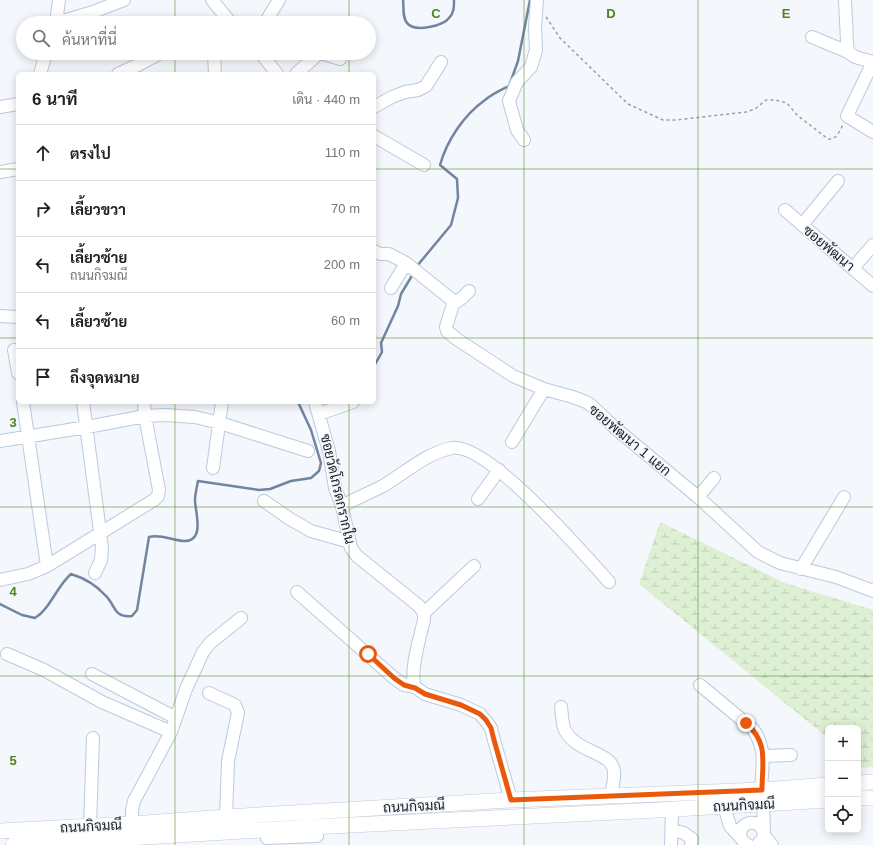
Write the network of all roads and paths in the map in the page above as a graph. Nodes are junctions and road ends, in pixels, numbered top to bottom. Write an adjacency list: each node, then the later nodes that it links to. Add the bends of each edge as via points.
1 (59, 0): 7 (street)
2 (124, 0): 8 (street)
3 (212, 0): 9 (street)
4 (280, 0): 10 (street)
5 (845, 0): 12 (street)
6 (537, 1): 28 (path, via 560,38 628,104 663,120 746,112 755,109 766,100 776,100 787,103 823,136 831,139 837,136); 31 (street, via 534,28 536,50 531,68 517,82 509,102 517,130)
7 (57, 16)
8 (80, 16)
9 (225, 16)
10 (270, 16)
11 (812, 37): 12 (street)
12 (848, 52): 19 (street, via 855,57)
13 (44, 60): 20 (street)
14 (147, 60): 21 (street)
15 (215, 60): 22 (street)
16 (266, 60): 23 (street)
17 (311, 60): 24 (street)
18 (441, 62): 26 (street, via 426,86 392,97)
19 (873, 62): 28 (street)
20 (41, 72)
21 (122, 72)
22 (215, 72)
23 (275, 72)
24 (298, 72)
25 (16, 104): 27 (street)
26 (376, 106)
27 (0, 107)
28 (847, 116): 29 (street)
29 (873, 132)
30 (376, 137): 32 (street)
31 (524, 140)
32 (424, 165)
33 (16, 169): 34 (street)
34 (0, 172)
35 (838, 181): 37 (street)
36 (785, 210): 37 (street, ซอยพัฒนา)
37 (802, 225): 41 (street, ซอยพัฒนา)
38 (873, 245): 41 (street)
39 (376, 252): 40 (street, via 389,254)
40 (406, 263): 43 (street); 45 (street, via 452,300)
41 (853, 268): 42 (street, ซอยพัฒนา)
42 (873, 286)
43 (391, 288)
44 (469, 290): 45 (street)
45 (453, 304): 50 (street, ซอยพัฒนา 1 แยก, via 446,327 449,332 513,376)
46 (0, 316): 47 (street)
47 (16, 318)
48 (14, 350): 49 (street)
49 (16, 362)
50 (544, 389): 63 (street); 68 (street, ซอยพัฒนา 1 แยก, via 586,402)
51 (23, 404): 61 (street)
52 (83, 404): 60 (street)
53 (144, 404): 58 (street)
54 (222, 404): 59 (street)
55 (316, 404): 57 (street, ซอยวัดโกรดกรากใน)
56 (347, 404): 57 (street)
57 (319, 414): 72 (street, ซอยวัดโกรดกรากใน)
58 (146, 416): 59 (street, via 195,417); 60 (street); 73 (street, via 158,496)
59 (220, 423): 64 (street); 65 (street)
60 (87, 427): 61 (street); 73 (street)
61 (28, 437): 62 (street); 75 (street)
62 (0, 441)
63 (512, 442)
64 (308, 450)
65 (213, 468)
66 (499, 470): 70 (street); 72 (street, via 465,450 453,448 430,457 383,486); 80 (street, via 549,517)
67 (714, 478): 68 (street)
68 (698, 497): 77 (street, ซอยพัฒนา 1 แยก, via 758,552 780,563)
69 (844, 498): 77 (street)
70 (478, 499)
71 (264, 501): 74 (street, via 311,531)
72 (342, 506): 74 (street, ซอยวัดโกรดกรากใน)
73 (101, 533): 75 (street); 78 (street, via 101,560)
74 (350, 542): 83 (street, ซอยวัดโกรดกรากใน, via 357,556 419,606)
75 (47, 566): 79 (street, via 28,574)
76 (474, 566): 83 (street)
77 (801, 569): 81 (street, ซอยพัฒนา 1 แยก, via 836,577)
78 (96, 573)
79 (0, 580)
80 (609, 582)
81 (873, 591)
82 (297, 592): 88 (street, via 394,678 404,685)
83 (424, 613): 88 (street, via 413,671)
84 (242, 618): 91 (street, via 210,643 203,652)
85 (7, 654): 92 (street, via 44,670 102,702)
86 (92, 674): 91 (street)
87 (700, 685): 95 (street, via 753,730 759,739)
88 (415, 688): 103 (street, via 425,694 461,705 480,714 486,720 491,728)
89 (208, 693): 107 (street, via 235,706 238,713 228,761)
90 (561, 707): 99 (street, via 564,728 575,743 612,763 614,772)
91 (176, 718): 92 (street)
92 (171, 732): 109 (street, via 134,801)
93 (93, 738): 110 (street)
94 (791, 755): 95 (street)
95 (763, 756): 100 (street)
96 (861, 782): 97 (main road)
97 (873, 782)
98 (825, 786): 100 (main road, ถนนกิจมณี)
99 (611, 796): 100 (main road, ถนนกิจมณี); 103 (main road, ถนนกิจมณี)
100 (762, 797): 104 (main road, ถนนกิจมณี); 105 (main road, ถนนกิจมณี); 114 (street)
101 (861, 798): 102 (main road)
102 (873, 798)
103 (511, 800): 107 (main road, ถนนกิจมณี); 108 (main road)
104 (825, 800)
105 (724, 806): 106 (main road, ถนนกิจมณี); 116 (street, via 730,826)
106 (672, 809): 108 (main road, ถนนกิจมณี); 112 (street)
107 (226, 817): 109 (main road, ถนนกิจมณี)
108 (512, 817): 115 (main road, ถนนกิจมณี)
109 (132, 824): 110 (main road, ถนนกิจมณี)
110 (90, 826): 111 (main road, ถนนกิจมณี)
111 (0, 830)
112 (672, 830): 119 (street); 120 (street, via 689,836 692,839)
113 (317, 836): 115 (street)
114 (762, 837): 116 (street, via 758,824 750,822 740,833); 121 (street)
115 (266, 838): 117 (main road, ถนนกิจมณี)
116 (744, 841)
117 (121, 842): 118 (main road, ถนนกิจมณี)
118 (13, 845)
119 (671, 845)
120 (691, 845)
121 (772, 845)

